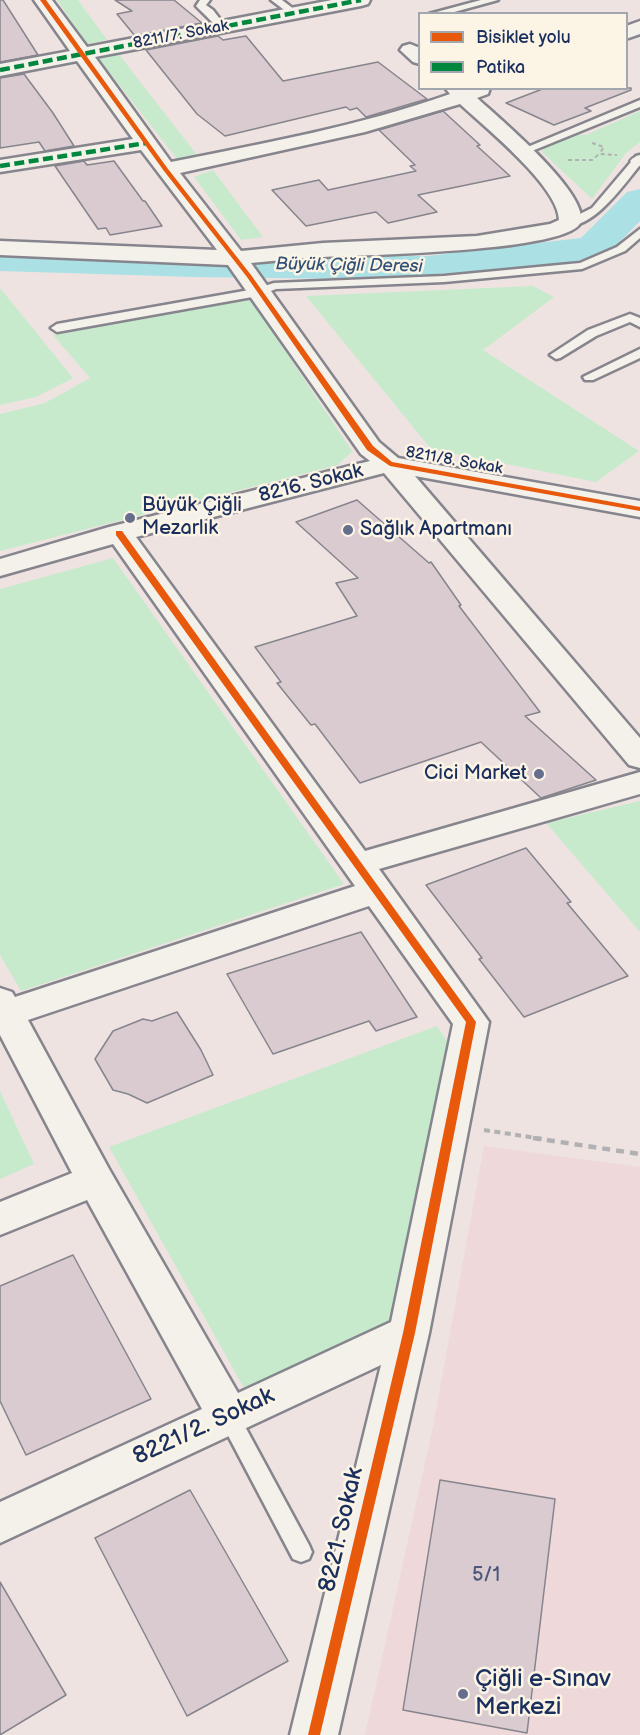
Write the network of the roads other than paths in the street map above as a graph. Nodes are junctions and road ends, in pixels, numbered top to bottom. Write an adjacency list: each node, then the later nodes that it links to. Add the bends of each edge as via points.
1 (43, 0): 9 (street, 8211/8. Sokak)
2 (205, 0): 8 (lane, via 201,6)
3 (276, 0): 7 (lane)
4 (361, 0): 7 (street, 8211/7. Sokak)
5 (493, 0): 6 (lane)
6 (442, 12)
7 (294, 13): 8 (street, 8211/7. Sokak)
8 (221, 27): 9 (street, 8211/7. Sokak)
9 (80, 55): 10 (street, 8211/7. Sokak); 13 (street, 8211/8. Sokak)
10 (0, 70)
11 (460, 92): 14 (street); 17 (street, via 438,106)
12 (640, 103): 14 (lane)
13 (146, 143): 16 (street); 17 (street, 8211/8. Sokak)
14 (523, 151): 18 (street, via 542,169 570,211)
15 (639, 160): 18 (lane, via 596,210)
16 (0, 166)
17 (166, 170): 21 (street, 8211/8. Sokak)
18 (570, 223): 21 (street, via 556,230 477,243 323,250)
19 (639, 234): 21 (lane, via 621,249 582,266 444,279 274,286)
20 (0, 248): 21 (street)
21 (247, 275): 23 (lane); 27 (street, 8211/8. Sokak, via 370,448)
22 (640, 323): 25 (lane, via 630,318 592,333)
23 (57, 328)
24 (640, 354): 26 (lane)
25 (556, 355)
26 (589, 378)
27 (390, 464): 28 (street, 8211/8. Sokak); 29 (street, 8216. Sokak); 31 (street, 8216. Sokak)
28 (640, 509)
29 (119, 533): 30 (street, 8216. Sokak); 33 (street, 8221. Sokak)
30 (0, 568)
31 (640, 758)
32 (640, 783): 33 (street)
33 (368, 878): 34 (street); 37 (street, 8221. Sokak, via 471,1022)
34 (3, 1007): 35 (street)
35 (95, 1180): 36 (street); 38 (street)
36 (0, 1219)
37 (409, 1333): 38 (street, 8221/2. Sokak); 41 (street, 8221. Sokak)
38 (228, 1415): 39 (street, 8221/2. Sokak); 40 (lane)
39 (0, 1523)
40 (300, 1552)
41 (314, 1735)

